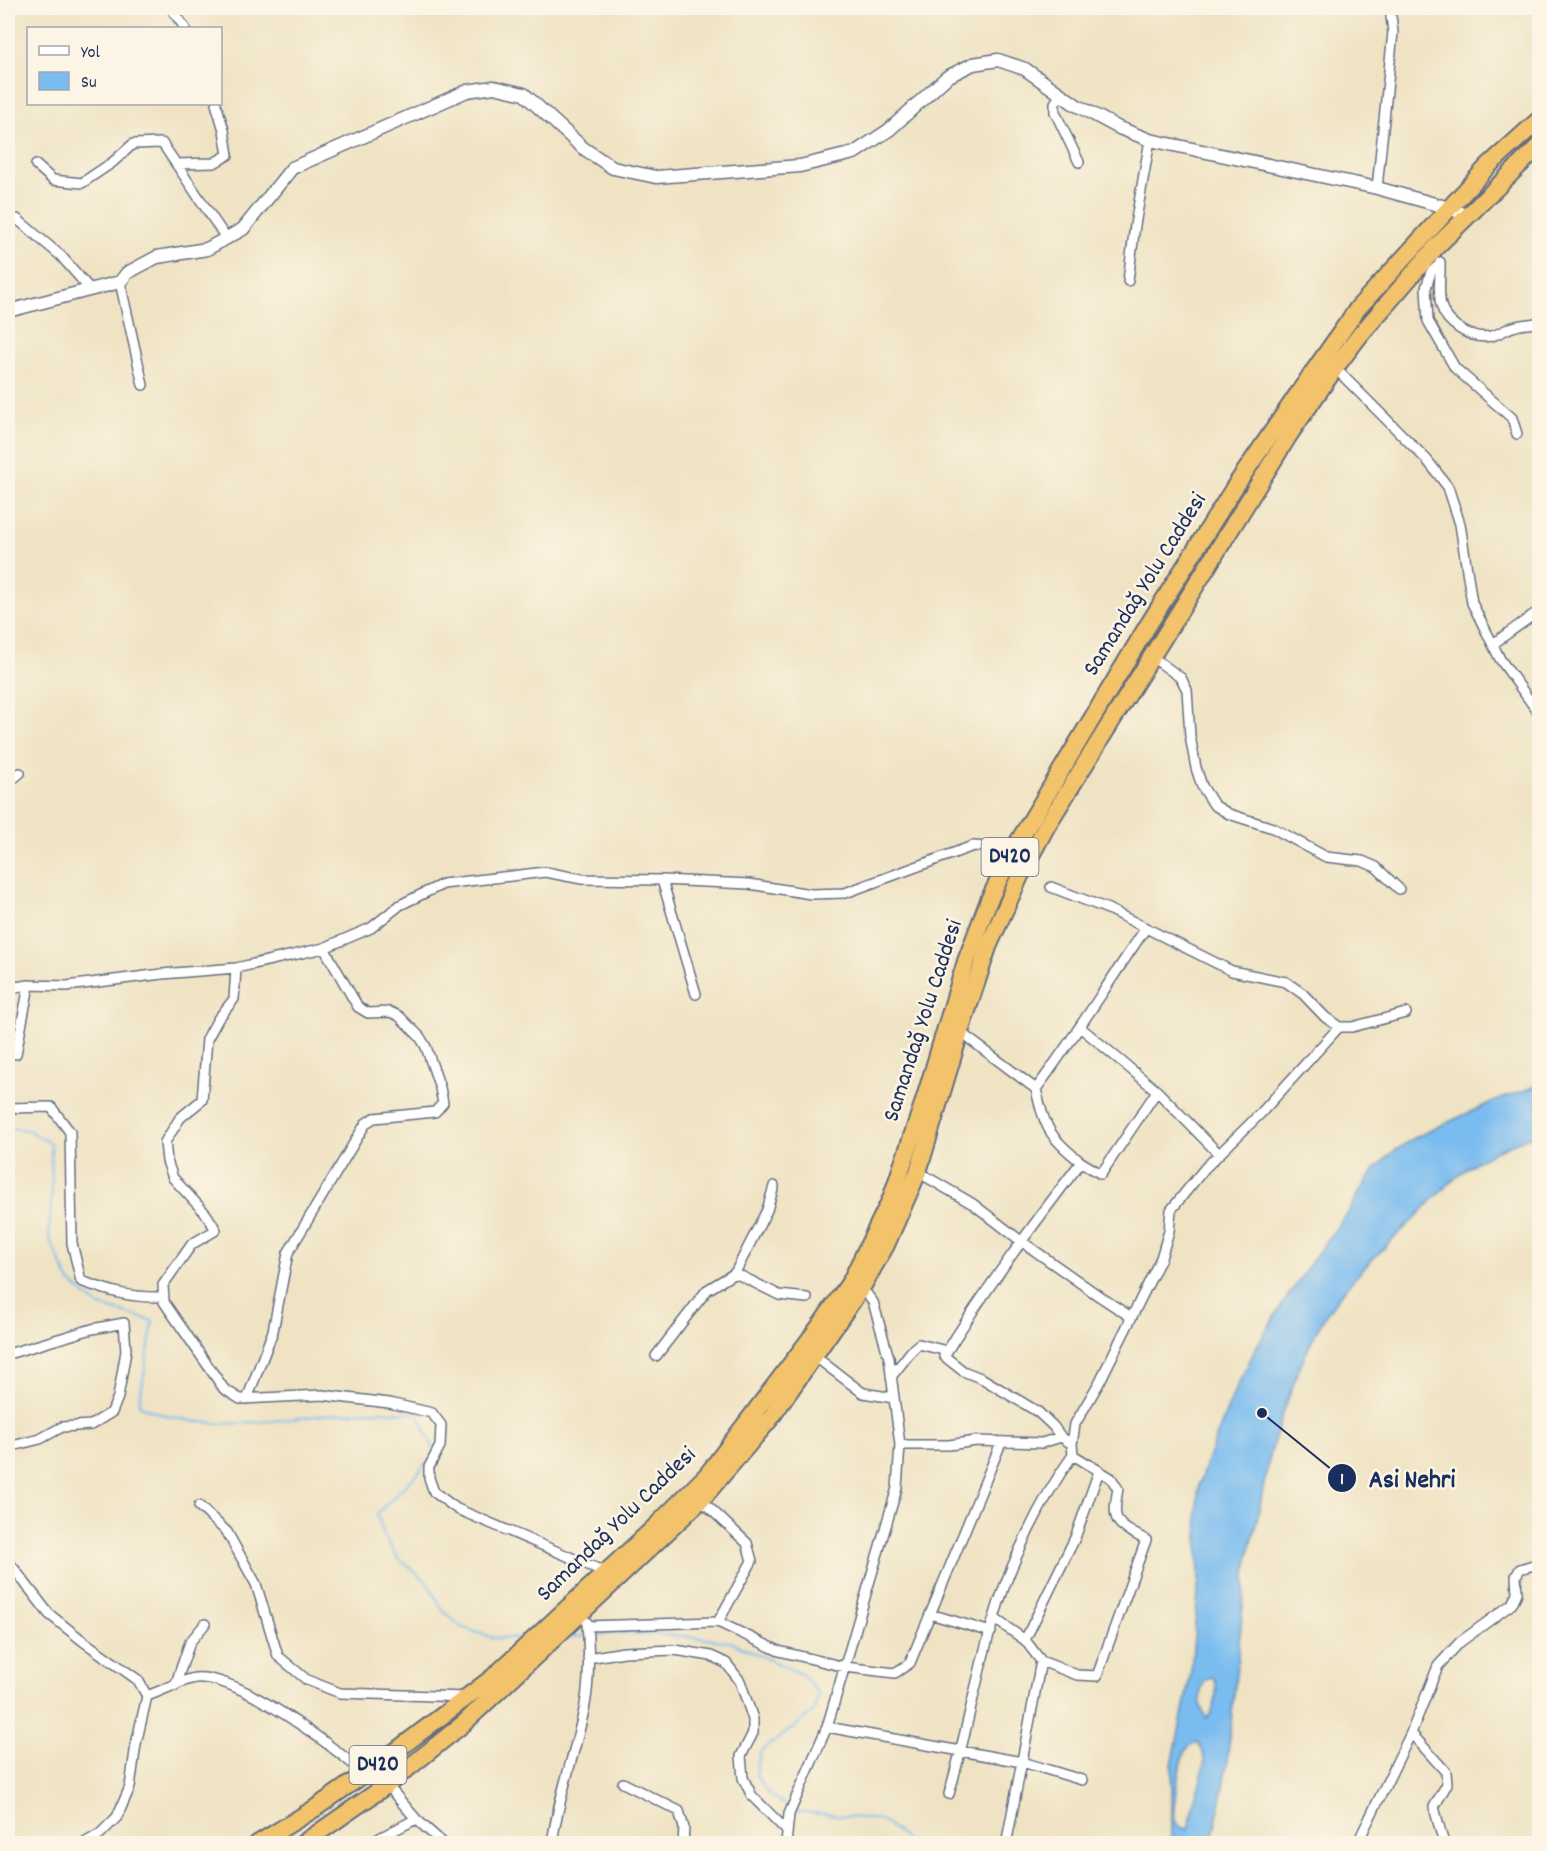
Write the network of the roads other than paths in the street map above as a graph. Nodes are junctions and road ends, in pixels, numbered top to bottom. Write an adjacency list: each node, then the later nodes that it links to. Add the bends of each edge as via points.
1 (171, 8): 3 (street)
2 (1390, 8): 12 (street, via 1393,32)
3 (184, 27)
4 (1060, 94): 7 (street, via 1119,128); 9 (street, via 1055,112); 16 (street, via 1025,69 998,60 973,64 947,77 889,130 854,153 800,166 656,177 613,168 582,147 524,94 494,87 467,92 292,168 243,229)
5 (216, 105): 10 (street, via 228,155 213,163)
6 (1539, 119): 13 (highway, Samandağ Yolu Caddesi / D420)
7 (1150, 140): 12 (street); 19 (street)
8 (1539, 145): 14 (highway, Samandağ Yolu Caddesi / D420)
9 (1079, 162)
10 (176, 164): 11 (street, via 162,143 133,144 82,183 53,180); 16 (street)
11 (36, 165)
12 (1377, 188): 13 (street)
13 (1449, 208): 14 (street); 33 (highway, Samandağ Yolu Caddesi / D420, via 1359,308 1300,390 1153,617)
14 (1466, 215): 17 (highway, Samandağ Yolu Caddesi / D420)
15 (8, 219): 21 (street, via 17,219 61,256)
16 (226, 238): 20 (street, via 207,249 157,257)
17 (1437, 246): 18 (street); 24 (highway, Samandağ Yolu Caddesi / D420)
18 (1440, 264): 23 (street, via 1440,306 1446,317 1465,333 1492,336 1514,327); 26 (street, via 1431,272 1425,288 1428,321 1455,368 1512,418)
19 (1128, 281)
20 (120, 282): 21 (street); 25 (street)
21 (89, 288): 22 (street)
22 (8, 311)
23 (1539, 325)
24 (1335, 368): 28 (street, via 1427,460 1448,487 1460,524 1472,603); 29 (highway, Samandağ Yolu Caddesi / D420)
25 (143, 385)
26 (1517, 434)
27 (1539, 610): 28 (street)
28 (1493, 644): 30 (street)
29 (1151, 656): 36 (street, via 1181,678 1187,690 1196,768 1214,804 1228,814 1273,828 1326,857 1362,861 1376,867); 46 (highway, Samandağ Yolu Caddesi / D420, via 1020,876 988,947)
30 (1539, 715)
31 (20, 773): 32 (street)
32 (8, 783)
33 (1014, 849): 34 (street, via 973,846 845,893 811,894 749,884); 57 (highway, Samandağ Yolu Caddesi / D420, via 966,961 891,1199)
34 (662, 880): 38 (street, via 582,879 545,872 442,884 400,905 371,927); 42 (street)
35 (1051, 887): 37 (street)
36 (1399, 889)
37 (1146, 928): 44 (street); 45 (street, via 1232,971 1286,982)
38 (324, 948): 39 (street); 67 (street, via 358,1007 399,1016 420,1037 443,1103 435,1112 374,1118 366,1123 288,1253 273,1331)
39 (236, 968): 40 (street, via 67,986); 58 (street, via 234,999 207,1039 202,1100 180,1118 165,1142 173,1178 207,1214 216,1230 192,1244 163,1285)
40 (29, 985): 41 (street); 47 (street)
41 (8, 988)
42 (696, 994)
43 (1406, 1013): 45 (street)
44 (1080, 1027): 48 (street); 49 (street)
45 (1339, 1027): 51 (street)
46 (960, 1032): 48 (street); 53 (highway, Samandağ Yolu Caddesi / D420)
47 (16, 1054)
48 (1036, 1089): 52 (street, via 1047,1128 1059,1145)
49 (1157, 1091): 51 (street); 52 (street, via 1101,1174)
50 (8, 1108): 58 (street, via 51,1107 70,1132 72,1243 81,1281 139,1298)
51 (1219, 1154): 60 (street, via 1171,1210 1161,1258)
52 (1081, 1162): 55 (street)
53 (918, 1172): 55 (street, via 973,1204); 57 (highway, Samandağ Yolu Caddesi / D420, via 886,1245)
54 (774, 1186): 56 (street, via 767,1210)
55 (1021, 1241): 60 (street); 61 (street)
56 (735, 1273): 59 (street, via 779,1295); 64 (street, via 707,1290)
57 (856, 1284): 63 (highway, Samandağ Yolu Caddesi / D420); 65 (street, via 873,1302); 79 (highway, Samandağ Yolu Caddesi / D420, via 707,1475)
58 (164, 1297): 67 (street, via 224,1389)
59 (807, 1298)
60 (1131, 1317): 70 (street, via 1075,1424)
61 (947, 1351): 65 (street, via 920,1344); 68 (street, via 944,1356 963,1371 1038,1412)
62 (8, 1354): 72 (street, via 124,1323 126,1351 112,1412 92,1425 62,1428 40,1439)
63 (813, 1355): 66 (street, via 863,1393); 75 (highway, Samandağ Yolu Caddesi / D420, via 770,1419)
64 (656, 1356)
65 (891, 1377): 66 (street)
66 (894, 1398): 71 (street)
67 (247, 1399): 79 (street, via 322,1395 432,1413 441,1425 440,1446 429,1467 434,1492 457,1509)
68 (1061, 1437): 69 (street, via 1042,1443); 70 (street)
69 (1000, 1443): 71 (street); 81 (street)
70 (1072, 1444): 73 (street)
71 (900, 1445): 90 (street, via 897,1488)
72 (8, 1447)
73 (1072, 1455): 74 (street); 82 (street, via 1051,1486 1010,1573)
74 (1099, 1471): 87 (street, via 1075,1538); 89 (street, via 1112,1478 1118,1489 1116,1520 1146,1540 1097,1676 1077,1675)
75 (701, 1500): 80 (highway, Samandağ Yolu Caddesi / D420); 83 (street, via 747,1543 752,1561)
76 (199, 1506): 93 (street, via 227,1532 256,1584 278,1656 307,1680 340,1693)
77 (8, 1561): 92 (street, via 49,1614 138,1680)
78 (1539, 1563): 95 (street, via 1520,1569 1512,1604 1460,1642 1438,1666)
79 (604, 1572): 93 (highway, Samandağ Yolu Caddesi / D420)
80 (586, 1608): 85 (street); 101 (highway, Samandağ Yolu Caddesi / D420, via 463,1724)
81 (930, 1614): 86 (street); 90 (street, via 910,1663 895,1672)
82 (995, 1619): 86 (street); 87 (street)
83 (718, 1622): 85 (street); 90 (street, via 779,1652)
84 (205, 1624): 91 (street, via 190,1642)
85 (588, 1628): 88 (street)
86 (991, 1632): 96 (street)
87 (1025, 1640): 89 (street)
88 (588, 1658): 104 (street, via 675,1650 711,1656 726,1663 740,1682 753,1719 753,1733 741,1756 743,1778 752,1796); 111 (street, via 585,1703)
89 (1041, 1661): 97 (street)
90 (845, 1667): 94 (street)
91 (176, 1686): 92 (street); 98 (street, via 195,1678 219,1682 252,1695 302,1725)
92 (147, 1696): 106 (street, via 130,1787 117,1817)
93 (468, 1697): 98 (highway, Samandağ Yolu Caddesi / D420)
94 (827, 1727): 96 (street); 104 (street, via 789,1814)
95 (1411, 1733): 114 (street); 115 (street, via 1446,1772 1446,1784 1434,1808)
96 (961, 1752): 97 (street); 102 (street)
97 (1022, 1762): 99 (street); 105 (street)
98 (365, 1774): 107 (highway, Samandağ Yolu Caddesi / D420)
99 (1082, 1780)
100 (623, 1783): 112 (street, via 679,1811 684,1828)
101 (387, 1785): 103 (street); 108 (highway, Samandağ Yolu Caddesi / D420)
102 (949, 1794)
103 (416, 1819): 109 (street); 110 (street)
104 (786, 1830): 113 (street)
105 (1007, 1840)
106 (83, 1844)
107 (257, 1844)
108 (303, 1844)
109 (368, 1844)
110 (444, 1844)
111 (552, 1844)
112 (682, 1844)
113 (786, 1844)
114 (1357, 1844)
115 (1444, 1844)

